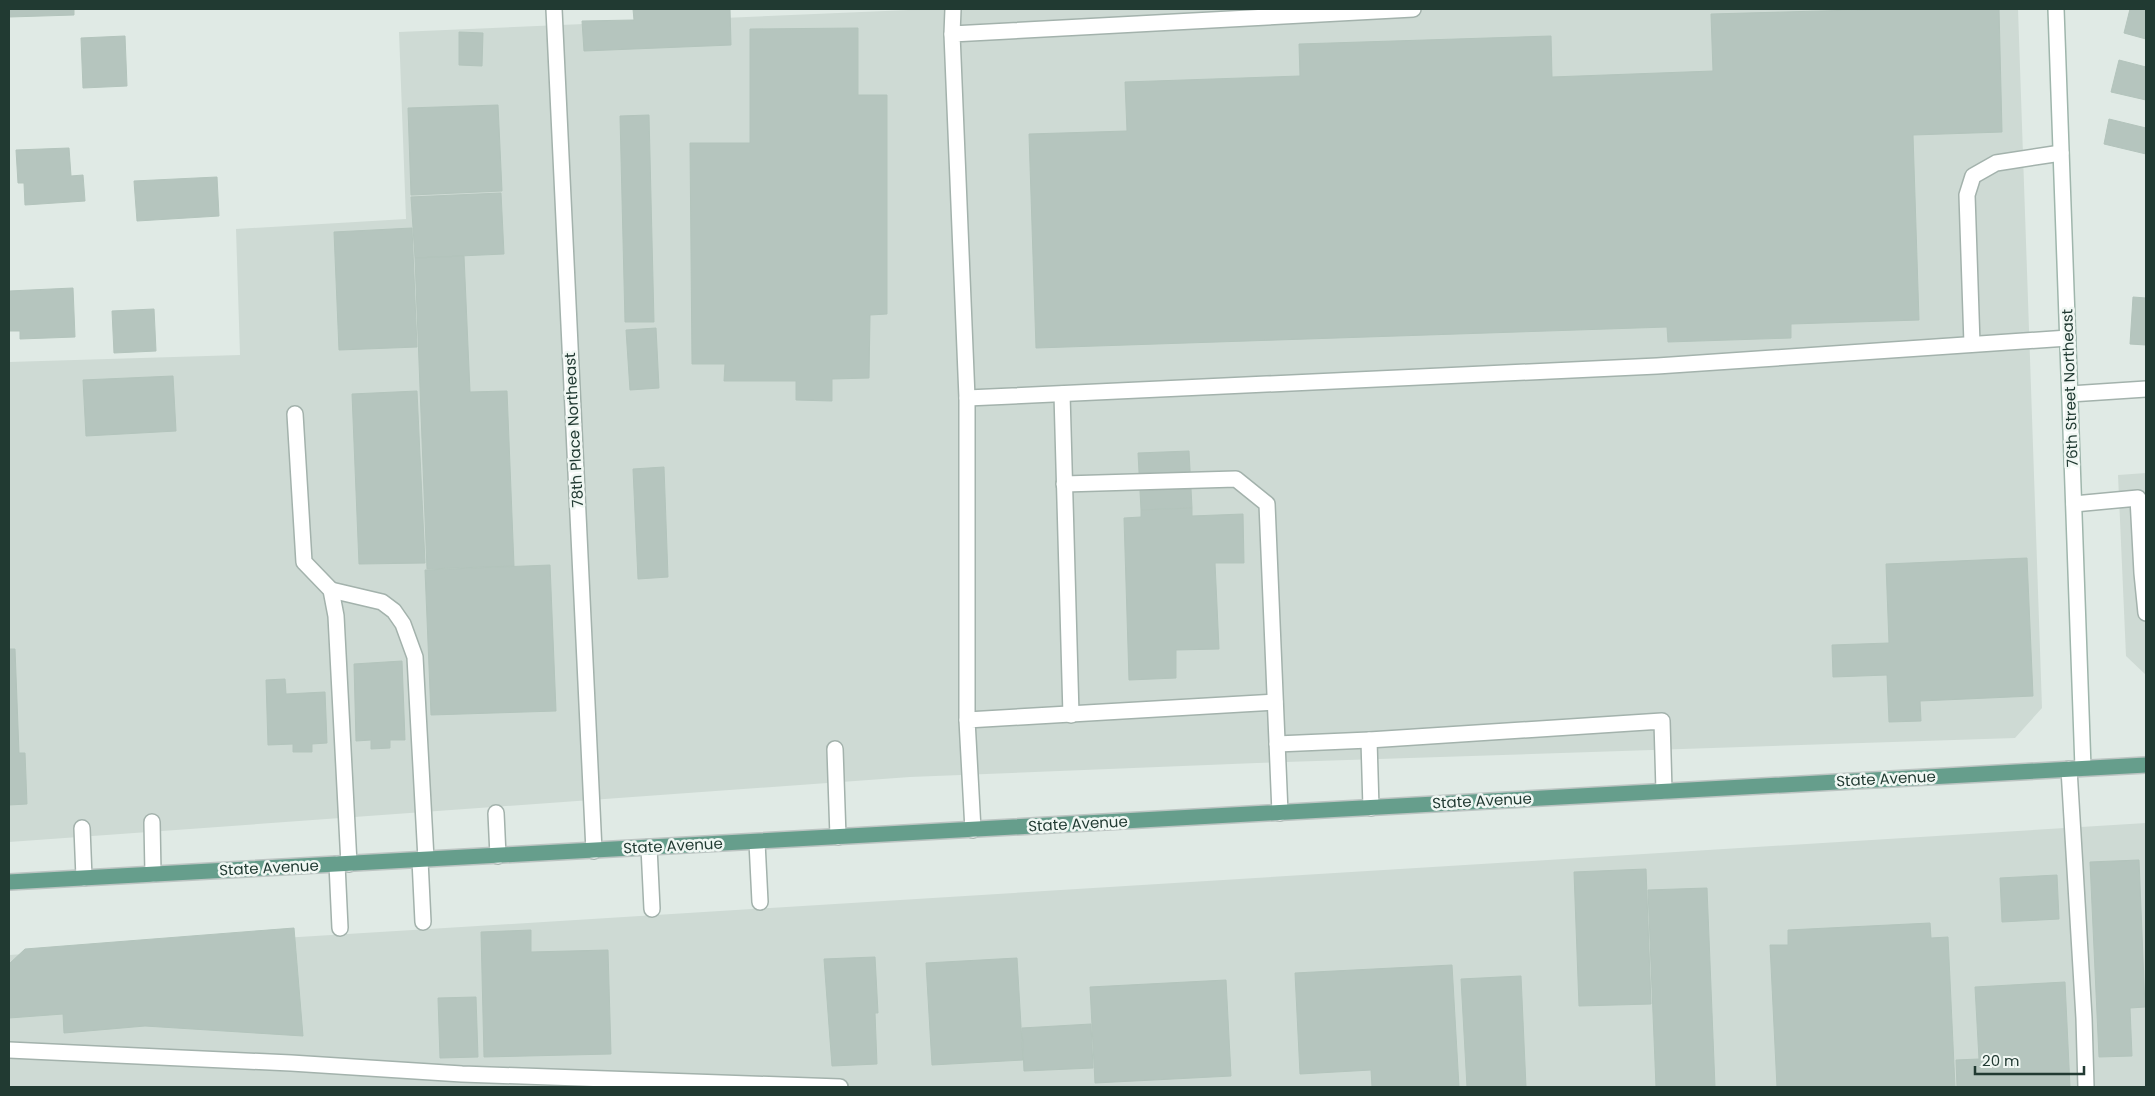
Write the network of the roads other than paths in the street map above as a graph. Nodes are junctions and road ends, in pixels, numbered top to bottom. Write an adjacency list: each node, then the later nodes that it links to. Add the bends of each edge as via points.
1 (554, 9): 37 (street, 78th Place Northeast)
2 (953, 9): 5 (street)
3 (1414, 9): 5 (street)
4 (2056, 9): 6 (street, 76th Street Northeast)
5 (952, 34): 12 (street)
6 (2061, 153): 7 (street, 76th Street Northeast); 8 (street, via 1996,163 1973,176 1967,195)
7 (2068, 338): 8 (street); 11 (street, 76th Street Northeast)
8 (1972, 344): 10 (street, via 1657,366)
9 (2146, 389): 11 (street)
10 (1062, 394): 12 (street); 14 (street)
11 (2070, 394): 16 (street, 76th Street Northeast)
12 (967, 398): 21 (street)
13 (295, 414): 17 (street, via 304,562)
14 (1064, 484): 19 (street, via 1236,479 1267,504); 20 (street)
15 (2142, 497): 16 (street); 18 (street, via 2142,573)
16 (2074, 504): 26 (street, 76th Street Northeast)
17 (331, 590): 39 (street, via 382,602 394,611 403,624 415,657); 40 (street, via 336,616)
18 (2146, 613)
19 (1276, 702): 20 (street); 23 (street)
20 (1071, 715): 21 (street)
21 (967, 720): 33 (street)
22 (1369, 740): 23 (street); 27 (street, via 1662,720); 28 (street)
23 (1277, 744): 29 (street)
24 (836, 749): 34 (street)
25 (2146, 765): 26 (main road, State Avenue)
26 (2076, 769): 27 (main road, State Avenue); 50 (street, 76th Street Northeast)
27 (1664, 791): 28 (main road, State Avenue)
28 (1371, 808): 29 (main road, State Avenue)
29 (1280, 813): 33 (main road, State Avenue)
30 (496, 814): 38 (street)
31 (152, 822): 41 (street)
32 (82, 828): 42 (street)
33 (973, 830): 34 (main road, State Avenue)
34 (838, 837): 35 (main road, State Avenue)
35 (757, 842): 36 (main road, State Avenue); 44 (street)
36 (648, 847): 37 (main road, State Avenue); 45 (street)
37 (594, 851): 38 (main road, State Avenue)
38 (498, 856): 39 (main road, State Avenue)
39 (423, 860): 40 (main road, State Avenue); 46 (street)
40 (343, 864): 41 (main road, State Avenue); 47 (street)
41 (153, 874): 42 (main road, State Avenue)
42 (84, 878): 43 (main road, State Avenue)
43 (9, 882)
44 (760, 902)
45 (652, 909)
46 (423, 922)
47 (340, 928)
48 (9, 1050): 49 (street, via 462,1074)
49 (840, 1087)
50 (2086, 1087)

